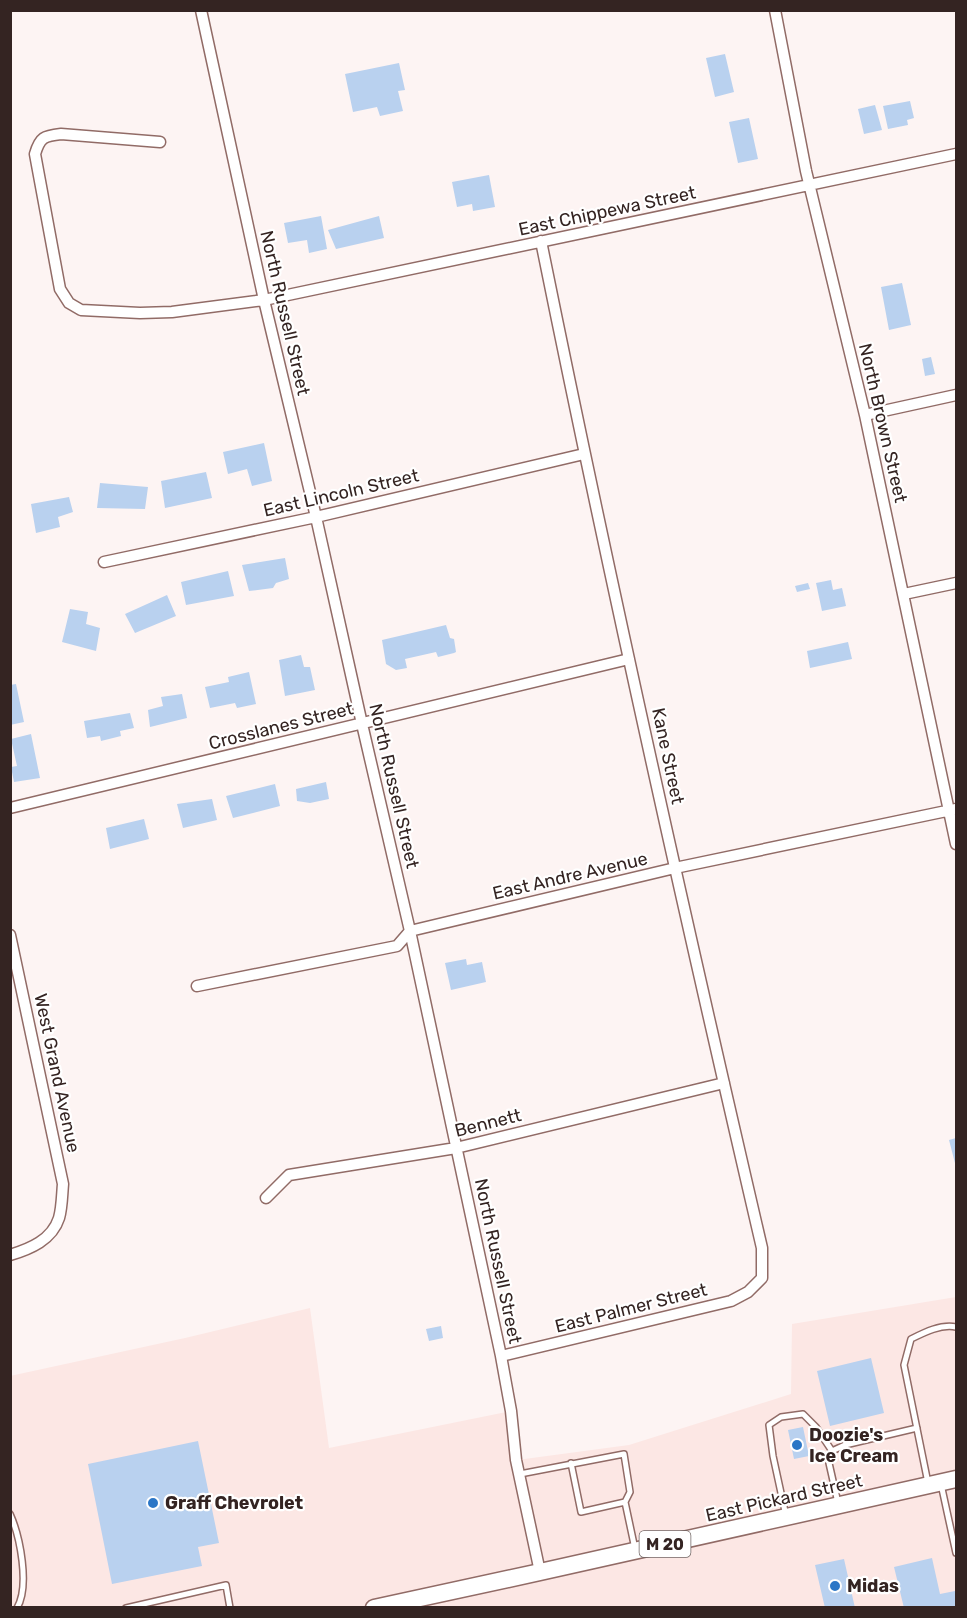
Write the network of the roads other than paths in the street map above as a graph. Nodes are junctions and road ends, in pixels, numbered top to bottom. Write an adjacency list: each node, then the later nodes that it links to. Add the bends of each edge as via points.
1 (201, 10): 7 (street, North Russell Street)
2 (775, 10): 5 (street, North Brown Street)
3 (160, 142): 7 (street, East Chippewa Street, via 61,134 39,142 35,154 60,289 69,303 81,310 172,312)
4 (957, 154): 5 (street, East Chippewa Street)
5 (810, 186): 6 (street, East Chippewa Street); 9 (street, North Brown Street)
6 (541, 241): 7 (street, East Chippewa Street); 10 (street, Kane Street)
7 (264, 300): 11 (street, North Russell Street)
8 (957, 395): 9 (street)
9 (865, 415): 14 (street, North Brown Street)
10 (584, 454): 11 (street, East Lincoln Street); 15 (street, Kane Street)
11 (316, 517): 12 (street, East Lincoln Street); 16 (street, North Russell Street)
12 (105, 562)
13 (957, 583): 14 (street)
14 (903, 594): 18 (street, North Brown Street)
15 (629, 659): 16 (street, Crosslanes Street); 20 (street, Kane Street)
16 (362, 724): 17 (street, Crosslanes Street); 21 (street, North Russell Street)
17 (10, 808)
18 (953, 810): 19 (street, North Brown Street); 20 (street, East Andre Avenue)
19 (957, 844)
20 (675, 868): 21 (street, East Andre Avenue); 24 (street, Kane Street)
21 (410, 931): 23 (street, East Andre Avenue, via 397,946); 25 (street, North Russell Street)
22 (10, 935): 27 (street, West Grand Avenue, via 63,1184 59,1219 48,1236 32,1248)
23 (197, 986)
24 (724, 1083): 25 (street, Bennett); 28 (street, Kane Street, via 762,1248)
25 (456, 1149): 26 (street, Bennett, via 289,1175); 30 (street, North Russell Street)
26 (266, 1198)
27 (10, 1256)
28 (762, 1278): 30 (street, East Palmer Street, via 731,1301)
29 (957, 1327): 31 (lane, via 928,1330 911,1339 904,1365)
30 (501, 1356): 34 (street, North Russell Street)
31 (917, 1428): 32 (lane, via 845,1444); 35 (lane)
32 (832, 1451): 37 (lane, via 829,1463); 39 (lane, via 803,1414 781,1417 769,1425)
33 (571, 1463): 34 (lane); 36 (lane, via 581,1512); 36 (lane, via 624,1454 630,1492)
34 (520, 1474): 43 (street, North Russell Street)
35 (942, 1483): 37 (main road, East Pickard Street / M 20); 40 (lane)
36 (625, 1502): 41 (lane)
37 (838, 1506): 39 (main road, East Pickard Street / M 20)
38 (10, 1514): 44 (lane, via 24,1574 24,1589)
39 (786, 1517): 41 (main road, East Pickard Street / M 20)
40 (956, 1544): 42 (lane)
41 (635, 1551): 43 (main road, East Pickard Street / M 20)
42 (957, 1553)
43 (540, 1572): 47 (main road, East Pickard Street / M 20)
44 (17, 1608)
45 (126, 1608): 46 (lane, via 225,1585)
46 (230, 1608)
47 (374, 1608)

